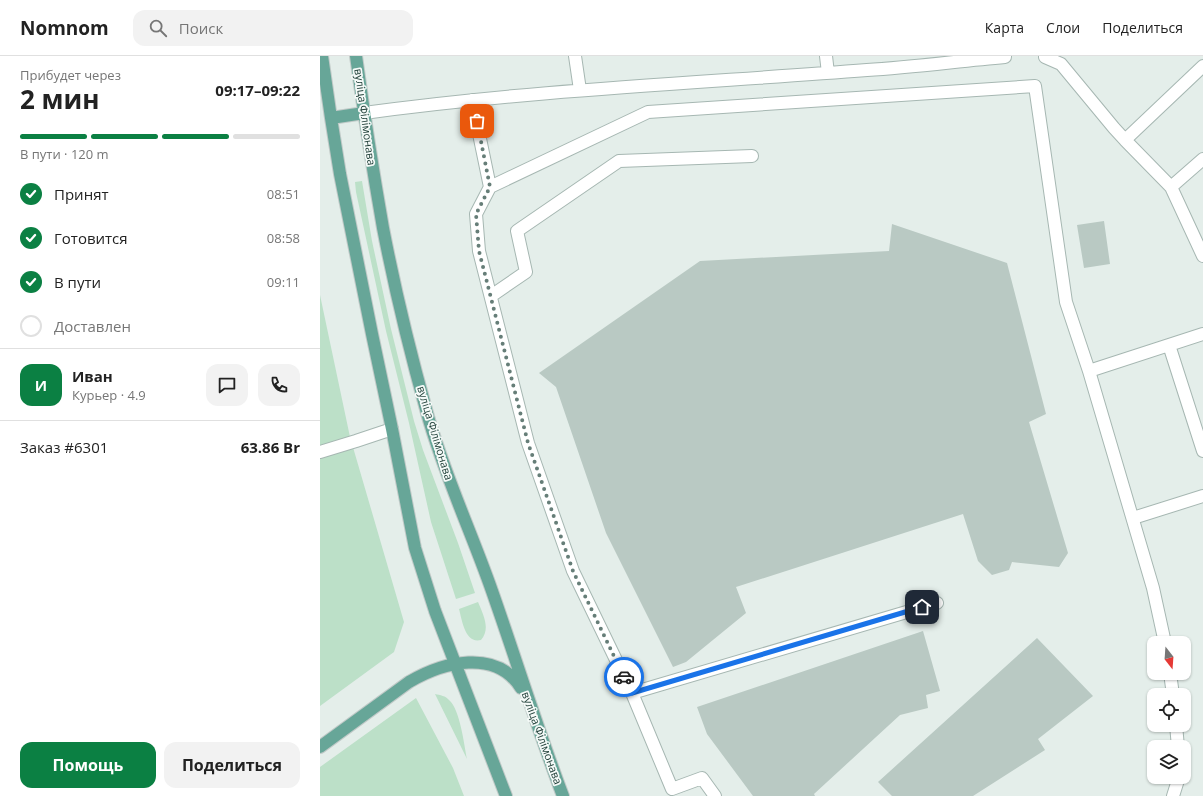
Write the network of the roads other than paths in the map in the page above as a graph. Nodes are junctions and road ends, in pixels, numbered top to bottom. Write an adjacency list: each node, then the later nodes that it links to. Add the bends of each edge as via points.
1 (322, 56): 12 (main road)
2 (356, 56): 11 (main road, вуліца Філімонава)
3 (575, 56): 9 (lane)
4 (826, 56): 8 (lane)
5 (1005, 56): 8 (lane)
6 (1045, 57): 13 (lane, via 1061,64)
7 (1203, 66): 13 (lane)
8 (828, 73): 9 (lane)
9 (580, 90): 10 (lane)
10 (472, 100): 11 (lane); 16 (lane)
11 (364, 113): 12 (main road); 32 (main road, вуліца Філімонава, via 402,318 428,415)
12 (331, 118): 23 (main road, via 350,229)
13 (1125, 140): 17 (lane)
14 (752, 156): 19 (lane, via 619,161 517,231 526,272)
15 (1203, 159): 17 (lane)
16 (490, 187): 19 (lane, via 476,214 479,251); 22 (lane, via 648,112 1035,86 1066,302)
17 (1171, 187): 18 (lane)
18 (1203, 256)
19 (491, 296): 31 (lane, via 528,443 570,563)
20 (1203, 334): 21 (lane)
21 (1169, 345): 22 (lane); 25 (lane)
22 (1089, 371): 27 (lane)
23 (392, 429): 24 (lane); 30 (main road, via 415,548)
24 (320, 452)
25 (1203, 452)
26 (1203, 496): 27 (lane)
27 (1133, 518): 29 (lane, via 1153,588)
28 (937, 603): 31 (lane)
29 (1163, 636)
30 (454, 664): 32 (main road, via 486,663 498,668 511,676); 33 (main road, via 409,682); 35 (main road)
31 (632, 693): 37 (lane, via 672,789 702,778)
32 (527, 698): 36 (main road, вуліца Філімонава)
33 (320, 747)
34 (1177, 784): 38 (lane)
35 (506, 796)
36 (563, 796)
37 (714, 796)
38 (1173, 796)

